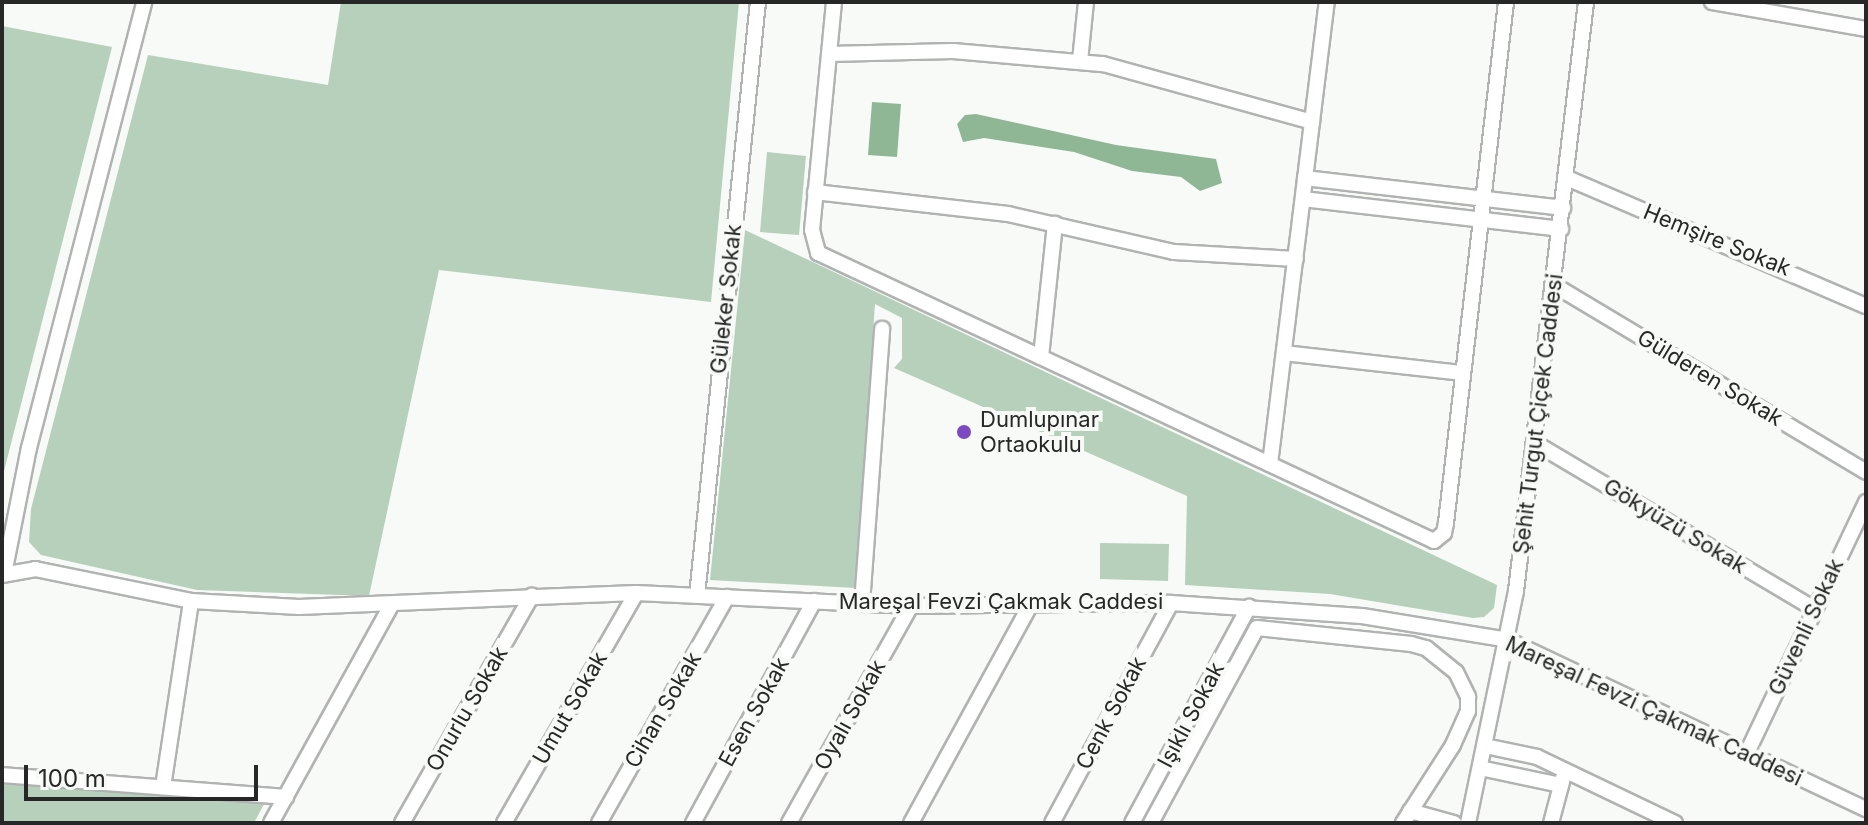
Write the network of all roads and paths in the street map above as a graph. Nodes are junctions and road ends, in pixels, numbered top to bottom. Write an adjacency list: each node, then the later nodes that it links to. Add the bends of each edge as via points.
1 (144, 2): 33 (street, via 29,448)
2 (758, 2): 36 (street, Güleker Sokak)
3 (834, 2): 10 (street)
4 (1086, 2): 11 (street)
5 (1327, 2): 12 (street)
6 (1506, 2): 17 (street)
7 (1586, 2): 14 (street, Şehit Turgut Çiçek Caddesi)
8 (1712, 2): 9 (street)
9 (1866, 29)
10 (829, 54): 11 (street, via 953,51); 15 (street)
11 (1080, 61): 12 (street, via 1154,76)
12 (1312, 122): 13 (street)
13 (1305, 178): 16 (street); 17 (street)
14 (1567, 178): 18 (street, Şehit Turgut Çiçek Caddesi); 24 (street, Hemşire Sokak, via 1790,269)
15 (815, 192): 20 (street); 27 (street, via 811,240 818,253)
16 (1303, 199): 19 (street); 22 (street)
17 (1484, 199): 18 (street); 19 (street)
18 (1563, 208): 21 (street, Şehit Turgut Çiçek Caddesi)
19 (1481, 220): 21 (street); 28 (street)
20 (1055, 224): 22 (street, via 1174,252); 27 (street)
21 (1561, 229): 23 (street, Şehit Turgut Çiçek Caddesi)
22 (1296, 259): 26 (street)
23 (1554, 285): 29 (street, Şehit Turgut Çiçek Caddesi); 31 (street, Gülderen Sokak)
24 (1866, 306)
25 (882, 329): 42 (street)
26 (1284, 353): 28 (street); 30 (street)
27 (1041, 357): 30 (street)
28 (1463, 373): 30 (street, via 1446,523 1439,539 1425,539)
29 (1535, 443): 46 (street, Gökyüzü Sokak); 47 (street, Şehit Turgut Çiçek Caddesi)
30 (1270, 464)
31 (1866, 472)
32 (1866, 502): 46 (street, Güvenli Sokak)
33 (3, 574): 38 (street, Mareşal Fevzi Çakmak Caddesi, via 35,569)
34 (636, 593): 35 (street, Mareşal Fevzi Çakmak Caddesi); 36 (street, Mareşal Fevzi Çakmak Caddesi); 59 (street, Umut Sokak)
35 (532, 595): 43 (street, Mareşal Fevzi Çakmak Caddesi); 58 (street, Onurlu Sokak)
36 (697, 596): 37 (street, Mareşal Fevzi Çakmak Caddesi)
37 (727, 597): 39 (street, Mareşal Fevzi Çakmak Caddesi); 60 (street, Cihan Sokak)
38 (191, 601): 43 (street, Mareşal Fevzi Çakmak Caddesi); 53 (street)
39 (814, 601): 42 (street, Mareşal Fevzi Çakmak Caddesi); 61 (street, Esen Sokak)
40 (1032, 602): 41 (street, Mareşal Fevzi Çakmak Caddesi); 44 (street, Mareşal Fevzi Çakmak Caddesi); 63 (street)
41 (1171, 603): 45 (street, Mareşal Fevzi Çakmak Caddesi); 64 (street, Cenk Sokak)
42 (862, 604): 44 (street, Mareşal Fevzi Çakmak Caddesi)
43 (391, 606): 54 (street)
44 (911, 606): 62 (street, Oyalı Sokak)
45 (1249, 607): 47 (street, Mareşal Fevzi Çakmak Caddesi, via 1362,616); 65 (street, Işıklı Sokak)
46 (1815, 609): 49 (street, Güvenli Sokak)
47 (1508, 640): 48 (street, Şehit Turgut Çiçek Caddesi); 49 (street, Mareşal Fevzi Çakmak Caddesi)
48 (1485, 746): 50 (street, Şehit Turgut Çiçek Caddesi); 52 (street)
49 (1747, 753): 55 (street, Mareşal Fevzi Çakmak Caddesi)
50 (1480, 768): 52 (street); 68 (street, Şehit Turgut Çiçek Caddesi)
51 (2, 775): 53 (street)
52 (1564, 778): 69 (street); 70 (street)
53 (163, 787): 54 (street)
54 (286, 797): 57 (street)
55 (1866, 809)
56 (1407, 817): 66 (street, via 1468,711 1468,697 1456,672 1426,648 1411,644 1257,628); 67 (street)
57 (271, 823)
58 (402, 823)
59 (504, 823)
60 (599, 823)
61 (693, 823)
62 (789, 823)
63 (911, 823)
64 (1052, 823)
65 (1132, 823)
66 (1151, 823)
67 (1454, 823)
68 (1468, 823)
69 (1551, 823)
70 (1675, 823)

